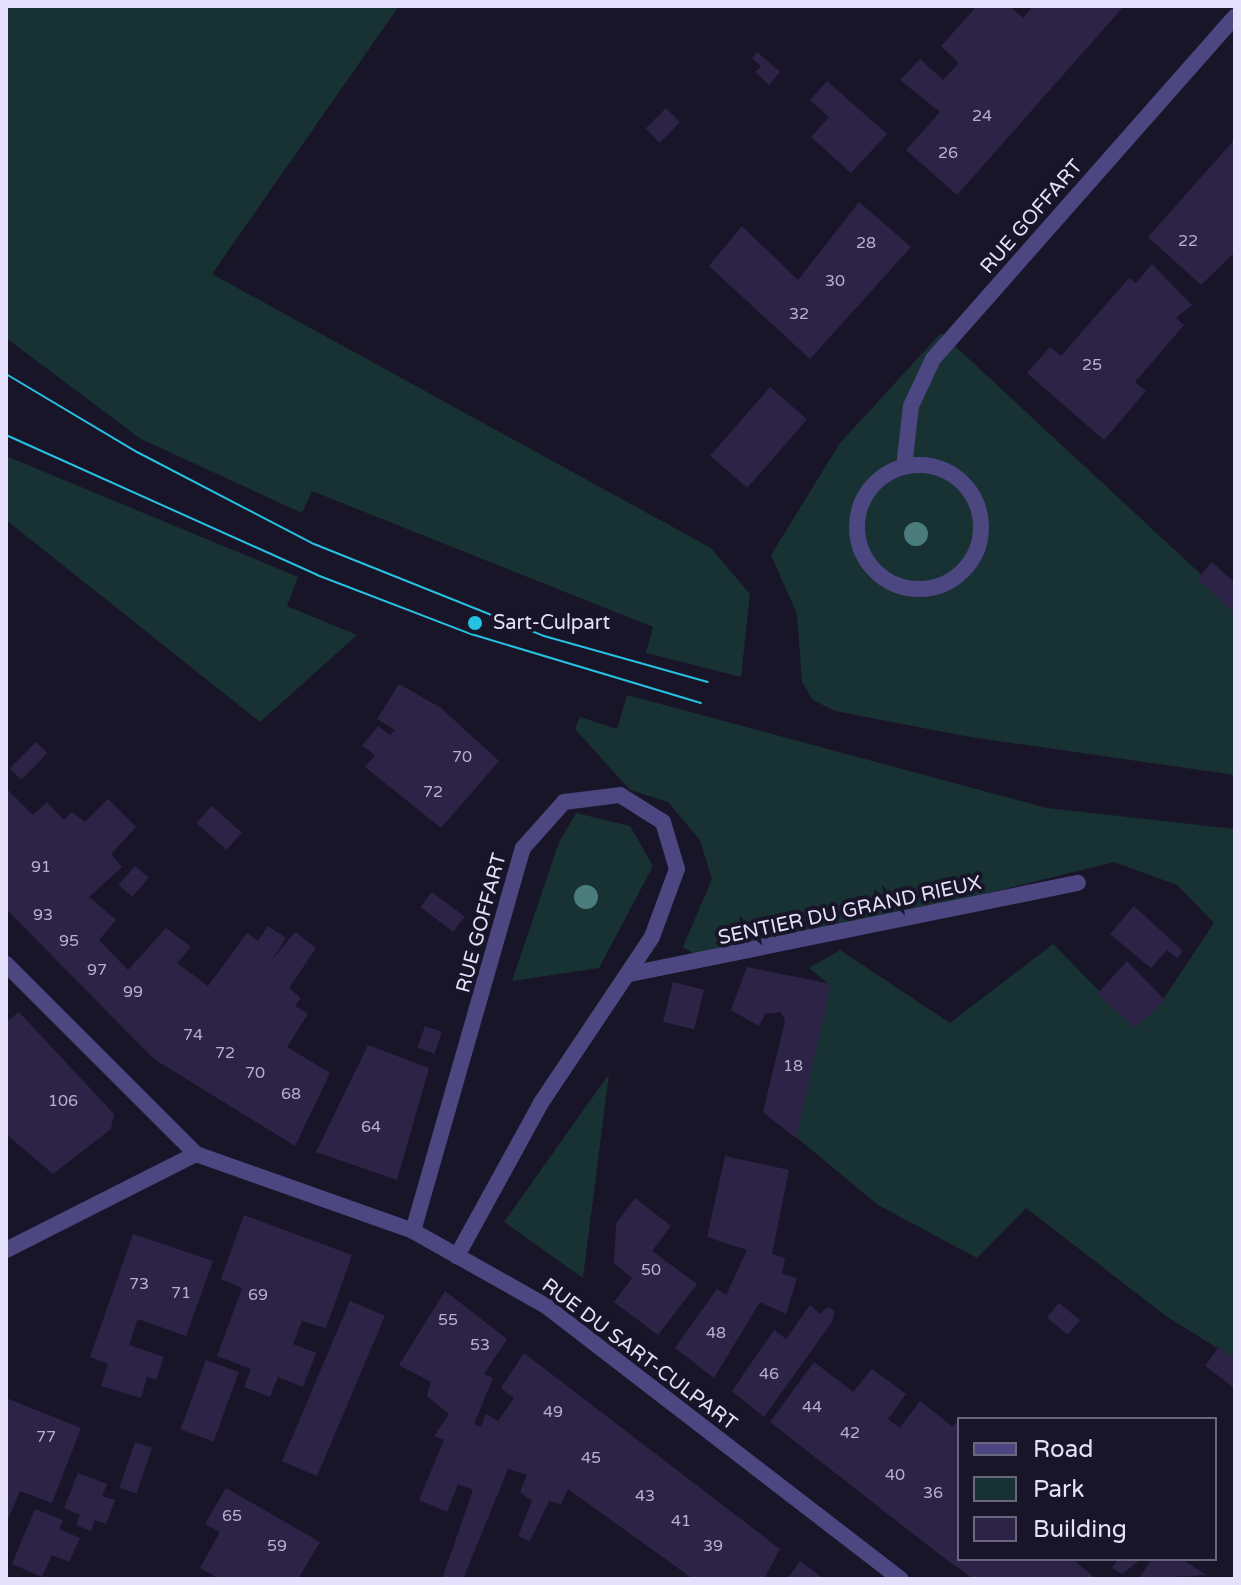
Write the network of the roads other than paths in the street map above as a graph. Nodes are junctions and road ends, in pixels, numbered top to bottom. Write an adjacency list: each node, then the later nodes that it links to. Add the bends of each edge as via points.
1 (1235, 16): 2 (street, RUE GOFFART, via 933,359 911,406)
2 (904, 467): 2 (street, via 870,488 856,526 860,546 884,578 902,587 942,585 973,558 980,539 974,498 944,471)
3 (1078, 883): 5 (street, SENTIER DU GRAND RIEUX)
4 (6, 964): 6 (street)
5 (630, 974): 7 (street, RUE GOFFART, via 652,937 677,869 663,822 620,795 564,802 523,848); 9 (street, RUE GOFFART, via 541,1103)
6 (196, 1154): 7 (street, RUE DU SART-CULPART); 8 (street)
7 (413, 1231): 9 (street, RUE DU SART-CULPART)
8 (6, 1250)
9 (457, 1256): 10 (street, RUE DU SART-CULPART, via 546,1306)
10 (901, 1579)

